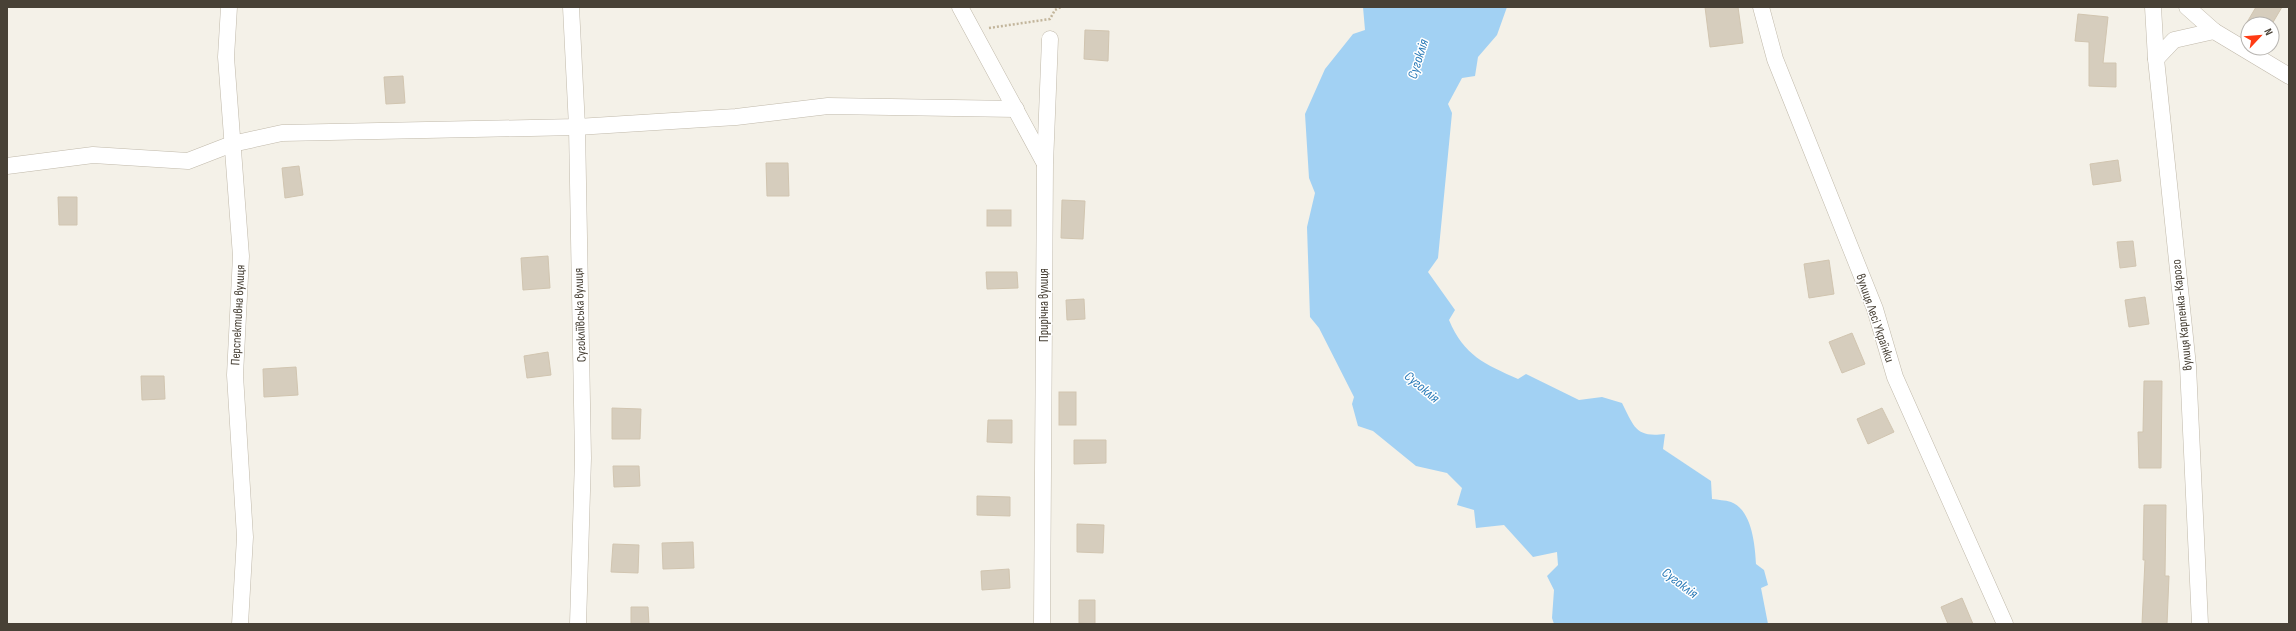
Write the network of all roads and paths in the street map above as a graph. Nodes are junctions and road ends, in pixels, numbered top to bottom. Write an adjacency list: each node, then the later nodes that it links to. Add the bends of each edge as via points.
1 (229, 7): 15 (street, Перспективна вулиця, via 226,57)
2 (570, 7): 14 (street, Сугокліївська вулиця)
3 (960, 7): 8 (street, Прирічна вулиця)
4 (1061, 7): 8 (path, via 1055,10 1050,18)
5 (1761, 7): 21 (street, вулиця Лесі Українки, via 1775,59 1875,309 1895,376)
6 (2153, 7): 11 (street, вулиця Карпенка-Карого)
7 (2187, 7): 9 (street)
8 (973, 30): 13 (street, Прирічна вулиця)
9 (2214, 31): 11 (street, via 2174,40); 12 (street)
10 (1050, 39): 16 (street)
11 (2156, 59): 22 (street, вулиця Карпенка-Карого, via 2188,366)
12 (2289, 76)
13 (1016, 109): 14 (street, via 828,106 736,117); 16 (street, Прирічна вулиця)
14 (577, 127): 15 (street, via 282,134); 19 (street, Сугокліївська вулиця, via 584,458)
15 (232, 144): 17 (street, via 188,161 93,155); 18 (street, Перспективна вулиця, via 241,256 235,375 245,537)
16 (1045, 164): 20 (street, Прирічна вулиця)
17 (7, 166)
18 (240, 624)
19 (578, 624)
20 (1042, 624)
21 (2005, 624)
22 (2200, 624)

